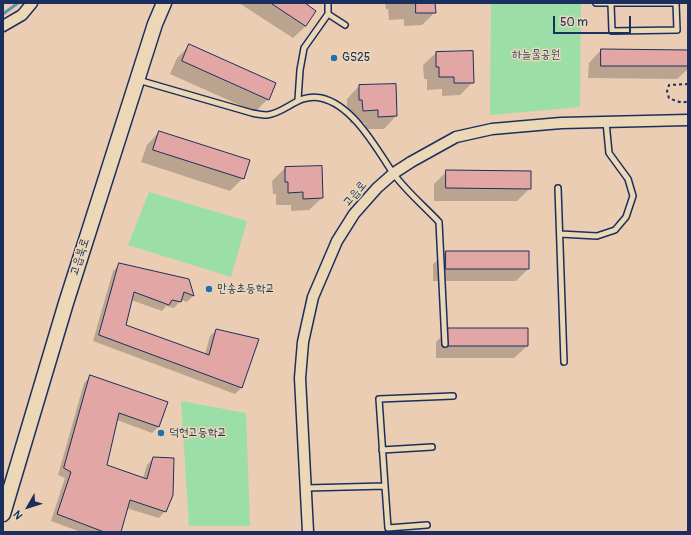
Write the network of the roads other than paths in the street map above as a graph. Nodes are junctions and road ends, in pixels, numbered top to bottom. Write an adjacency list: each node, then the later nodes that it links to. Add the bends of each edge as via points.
1 (32, 3): 8 (street, via 22,15)
2 (164, 3): 9 (street, 고읍북로)
3 (328, 3): 6 (lane)
4 (596, 3): 5 (lane)
5 (611, 4): 5 (lane, via 676,3 676,30 612,31)
6 (328, 14): 7 (lane); 10 (lane, via 304,48)
7 (344, 25)
8 (3, 26)
9 (137, 80): 10 (lane, via 252,113 268,115); 23 (street, 고읍북로, via 66,303)
10 (298, 100): 13 (lane, via 320,98 340,105 385,158)
11 (688, 120): 12 (street, 고읍로)
12 (606, 122): 13 (street, 고읍로, via 492,129 456,137); 15 (lane, via 609,154 628,179 632,196 626,217 615,230 597,236)
13 (394, 173): 16 (lane, via 439,222); 22 (street, 고읍로, via 377,188 340,235 313,297 303,342 300,378)
14 (558, 188): 15 (lane)
15 (560, 234): 17 (lane)
16 (444, 344)
17 (564, 362)
18 (454, 396): 20 (lane, via 379,399)
19 (432, 447): 20 (lane)
20 (382, 450): 21 (lane)
21 (385, 486): 22 (lane); 24 (lane, via 388,528)
22 (306, 488): 25 (street, 고읍로)
23 (3, 514)
24 (427, 525)
25 (308, 532)

